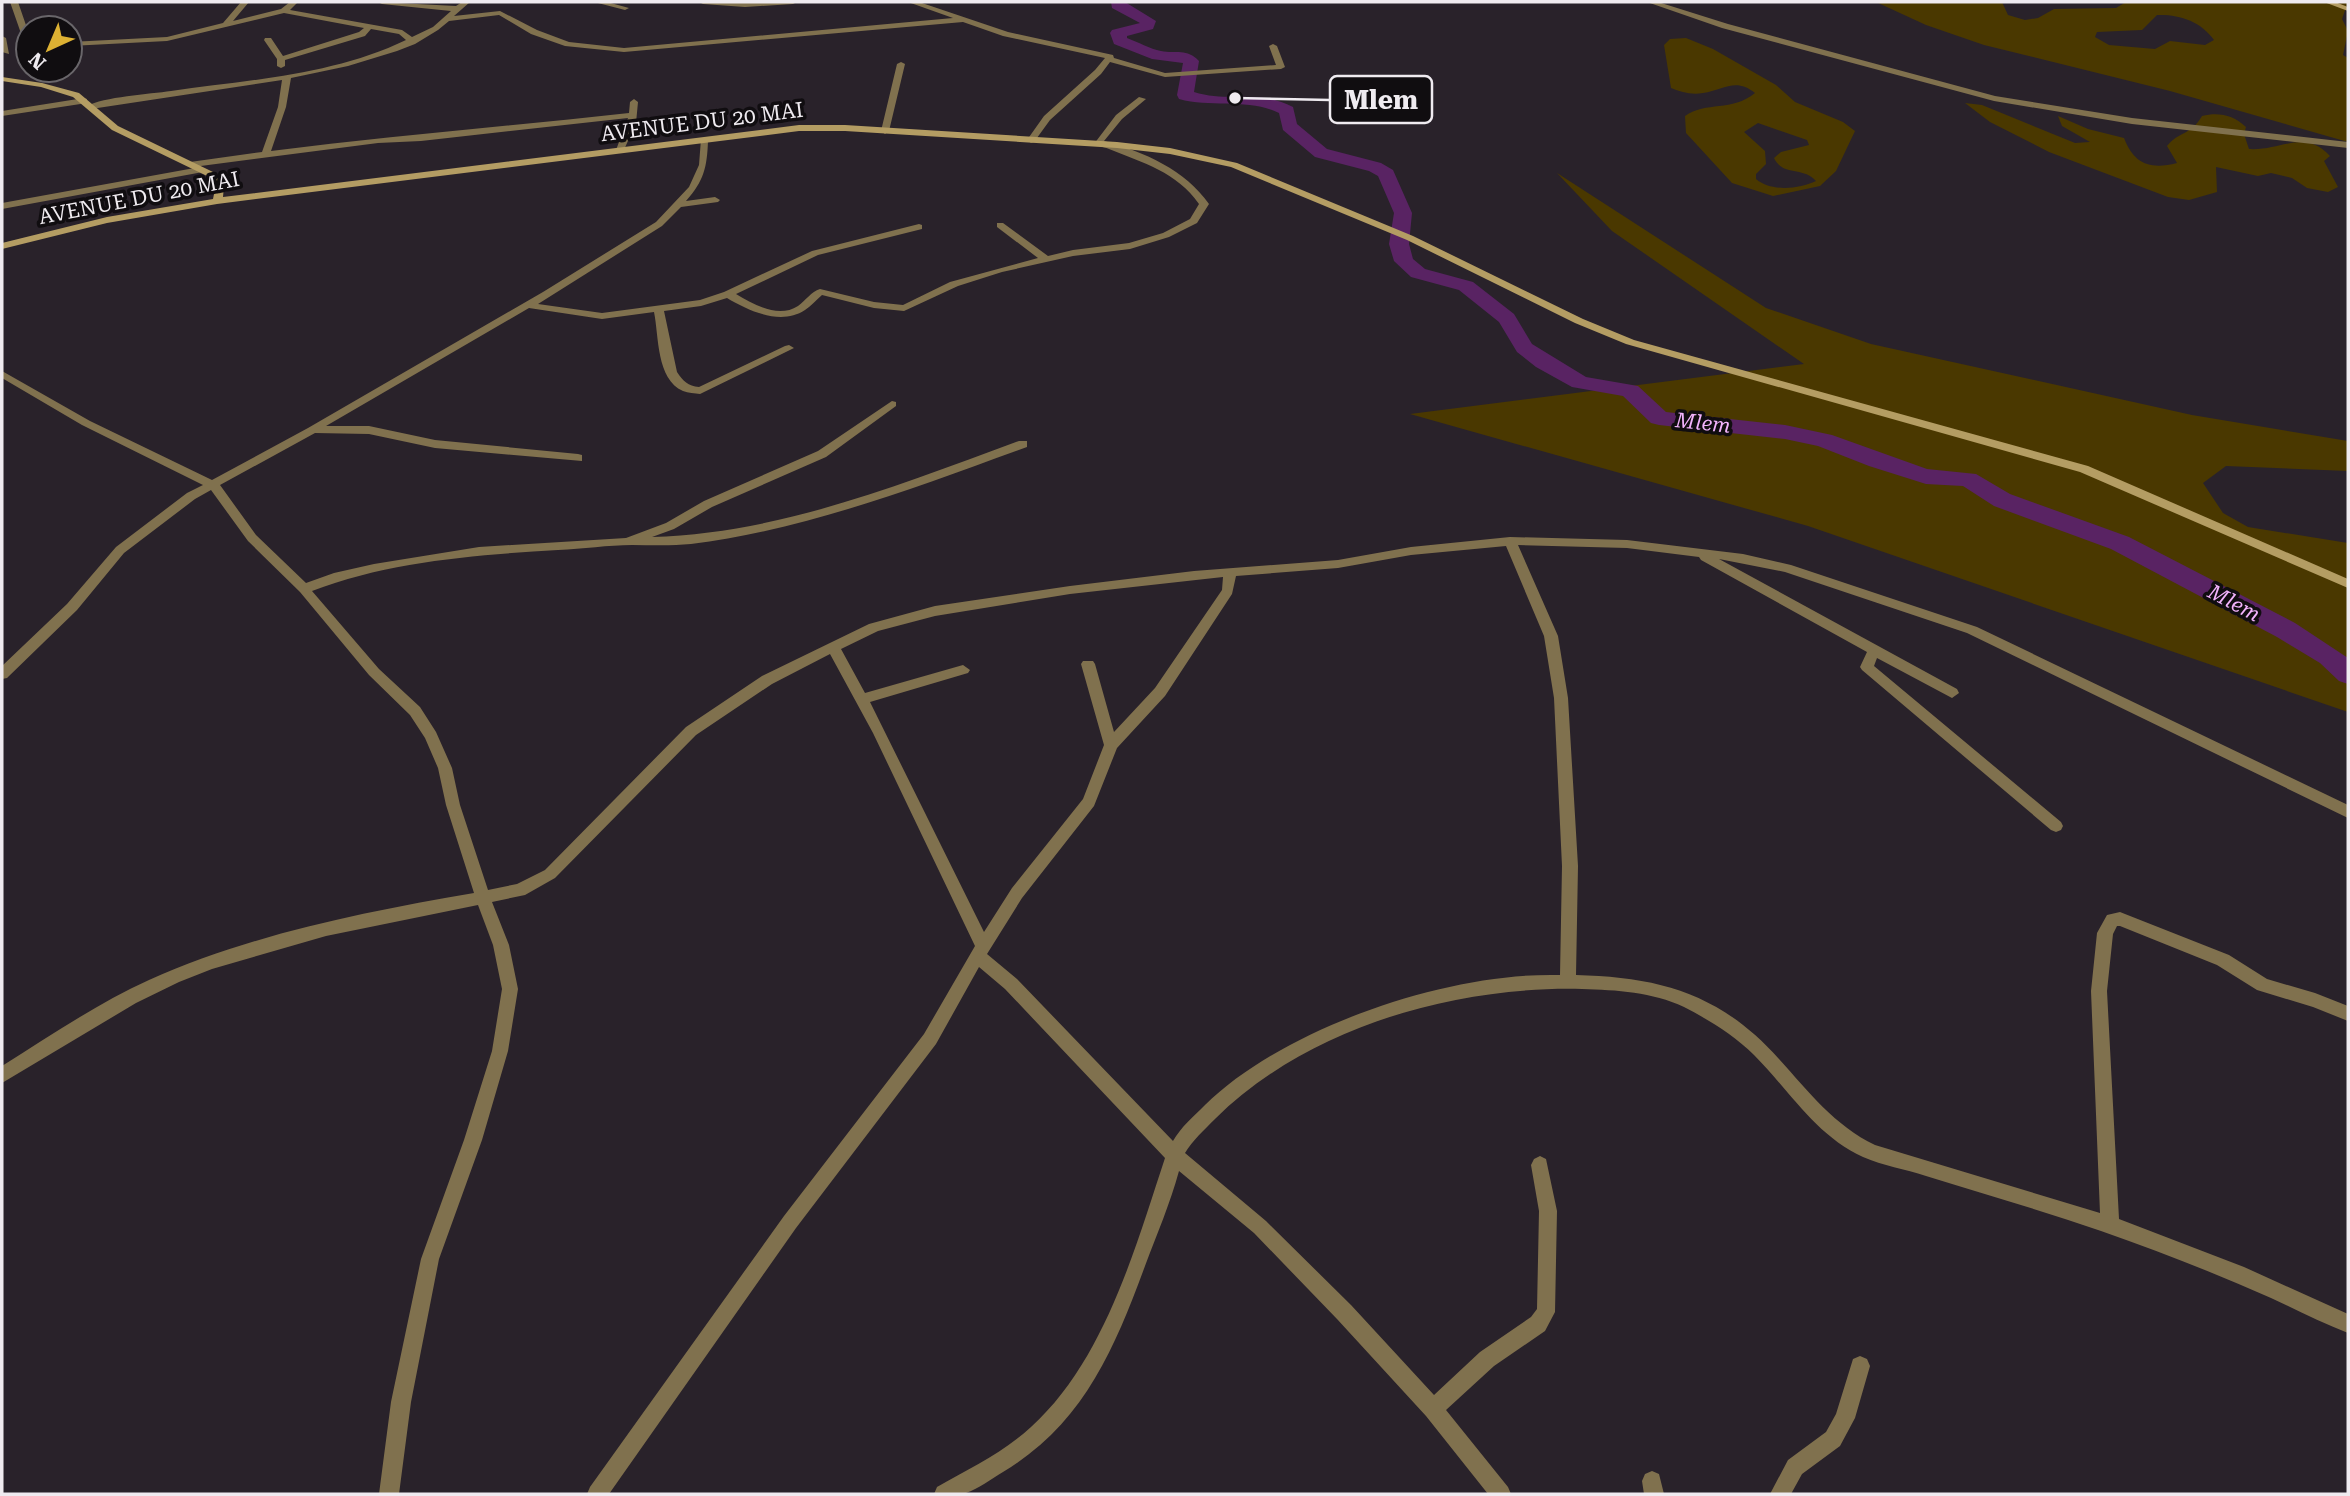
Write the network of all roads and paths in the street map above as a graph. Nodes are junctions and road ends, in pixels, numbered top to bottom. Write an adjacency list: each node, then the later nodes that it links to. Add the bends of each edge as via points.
1 (245, 2): 17 (street)
2 (294, 2): 13 (street)
3 (598, 2): 11 (street)
4 (703, 2): 5 (street)
5 (793, 2)
6 (912, 2): 15 (street)
7 (1651, 2): 39 (street, via 1994,98 2132,121)
8 (2328, 2): 12 (main road)
9 (463, 6): 10 (street); 14 (street)
10 (378, 7): 16 (street)
11 (625, 8)
12 (2348, 9)
13 (284, 11): 16 (street); 17 (street)
14 (452, 19): 15 (street, via 500,13 568,44 624,50); 21 (street)
15 (962, 20): 26 (street, via 1026,39 1105,54)
16 (356, 23): 18 (street)
17 (224, 27): 22 (street, via 167,39)
18 (369, 27): 21 (street, via 402,32); 25 (street)
19 (2, 38): 24 (street)
20 (268, 40): 25 (street)
21 (412, 42): 28 (street, via 345,65)
22 (84, 43)
23 (1273, 46): 26 (street, via 1281,67 1165,75)
24 (5, 52)
25 (281, 59): 28 (street)
26 (1110, 59): 36 (street, via 1047,118)
27 (901, 64): 35 (street)
28 (282, 76): 32 (street); 41 (street, via 282,107)
29 (2, 79): 32 (main road, via 68,92)
30 (1142, 99): 38 (street, via 1119,117)
31 (634, 102): 34 (street)
32 (88, 103): 33 (street); 42 (main road, via 115,128)
33 (2, 114)
34 (631, 115): 40 (street); 41 (street)
35 (885, 131): 36 (main road, AVENUE DU 20 MAI); 37 (main road, AVENUE DU 20 MAI, via 799,128)
36 (1031, 140): 38 (main road, AVENUE DU 20 MAI)
37 (704, 141): 40 (main road, AVENUE DU 20 MAI); 45 (street, via 703,165)
38 (1101, 144): 50 (street, via 1176,174 1195,188 1204,204 1194,221 1166,235 1130,246); 65 (main road, AVENUE DU 20 MAI, via 1170,151 1234,165 1410,238 1630,342 2084,469)
39 (2348, 145)
40 (620, 150): 44 (main road, AVENUE DU 20 MAI)
41 (266, 154): 42 (street)
42 (196, 167): 44 (main road, via 219,183); 46 (street)
43 (715, 200): 45 (street)
44 (217, 201): 49 (main road, AVENUE DU 20 MAI, via 107,220)
45 (681, 204): 52 (street, via 620,250)
46 (2, 206)
47 (1000, 225): 50 (street)
48 (919, 227): 51 (street, via 815,253)
49 (2, 246)
50 (1046, 259): 51 (street, via 954,284 904,308 820,292 802,308 779,313)
51 (728, 294): 53 (street)
52 (525, 304): 53 (street, via 602,316); 57 (street)
53 (659, 310): 54 (street, via 670,367 680,387 689,391 700,391)
54 (789, 348)
55 (2, 374): 60 (street, via 86,423)
56 (892, 404): 62 (street, via 822,454)
57 (312, 430): 59 (street, via 369,430 435,444); 60 (street)
58 (1023, 444): 62 (street, via 784,525)
59 (578, 458)
60 (214, 485): 66 (street, via 252,538); 71 (street, via 191,496 120,551 72,607)
61 (1510, 541): 63 (street, via 1585,541); 64 (street); 79 (street, via 1551,636 1561,698 1570,866)
62 (627, 542): 66 (street, via 479,551 362,570)
63 (1699, 553): 68 (street); 75 (street, via 1787,568 1972,630)
64 (1230, 575): 67 (street, via 1070,590 935,611 874,627); 74 (street, via 1228,591 1160,692)
65 (2348, 584)
66 (304, 589): 77 (street, via 374,672 415,711 431,736 445,768)
67 (833, 648): 73 (street); 77 (street, via 767,680 691,731 550,874 520,890)
68 (1874, 650): 72 (street); 76 (street, via 1867,667)
69 (1088, 664): 74 (street)
70 (963, 670): 73 (street)
71 (2, 674)
72 (1952, 693)
73 (862, 699): 78 (street)
74 (1111, 745): 78 (street, via 1089,802 1017,894)
75 (2348, 812)
76 (2056, 826)
77 (483, 898): 81 (street, via 319,931 172,977); 88 (street, via 501,945 508,1002 500,1051 430,1259 401,1402)
78 (980, 951): 82 (street); 89 (street, via 922,1050 790,1222)
79 (1568, 979): 82 (street, via 1425,999 1305,1045 1219,1101 1186,1134); 84 (street, via 1637,985 1678,996 1709,1013 1760,1049 1793,1091 1864,1149)
80 (2348, 1014): 84 (street, via 2263,985 2223,960 2120,919 2112,920 2105,933 2099,991)
81 (2, 1074)
82 (1175, 1156): 87 (street, via 1260,1227); 90 (street, via 1099,1360 1040,1433)
83 (1540, 1165): 87 (street, via 1548,1211 1546,1312 1538,1324 1487,1359)
84 (2109, 1225): 85 (street, via 2255,1280)
85 (2348, 1324)
86 (1860, 1366): 92 (street, via 1845,1418 1833,1439 1795,1466)
87 (1433, 1409): 91 (street)
88 (389, 1494)
89 (597, 1494)
90 (944, 1494)
91 (1501, 1494)
92 (1780, 1494)

